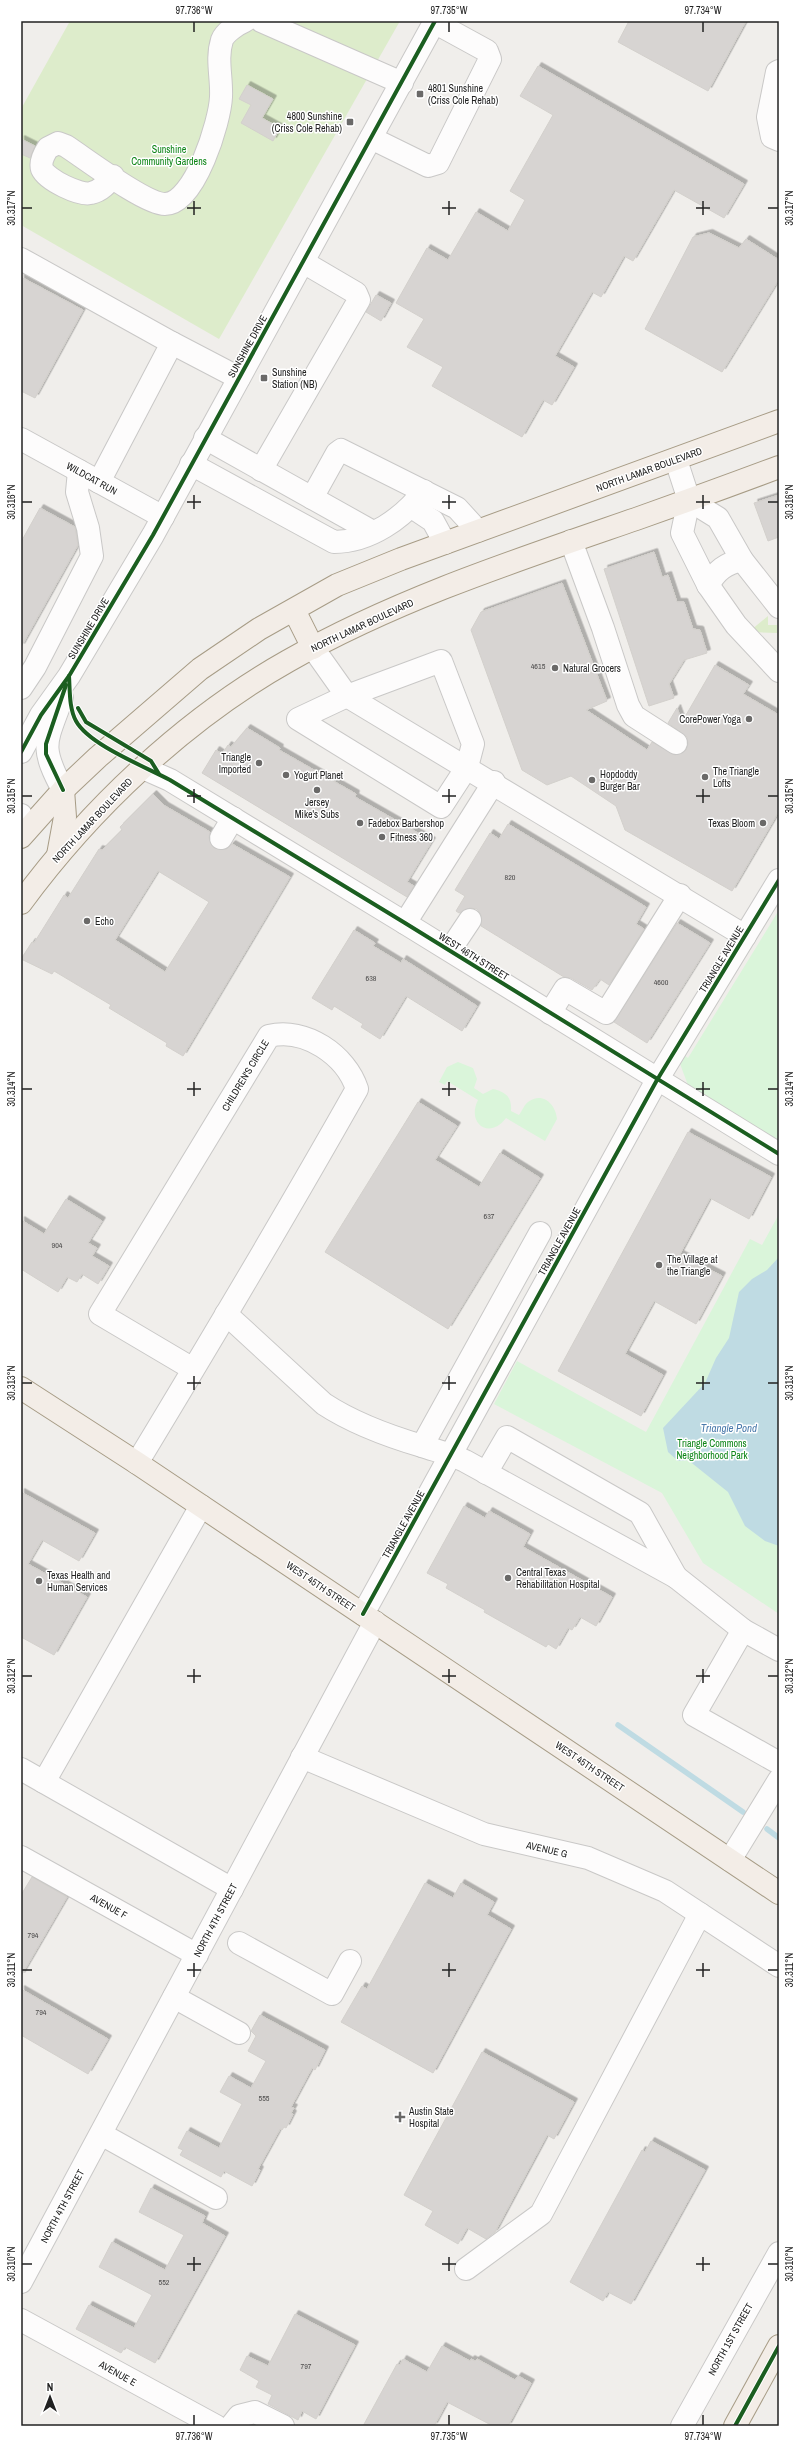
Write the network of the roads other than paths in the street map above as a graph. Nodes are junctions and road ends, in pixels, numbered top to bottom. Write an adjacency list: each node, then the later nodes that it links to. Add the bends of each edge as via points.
1 (245, 21): 8 (street, via 223,38 219,57 221,97 218,118 209,146 188,190 178,201 165,204 148,199)
2 (261, 21): 5 (street)
3 (435, 22): 5 (street, SUNSHINE DRIVE); 6 (street, via 487,51 490,59 438,163 428,166)
4 (779, 71): 7 (street, via 776,72 768,118 772,137)
5 (402, 82): 6 (street, SUNSHINE DRIVE)
6 (371, 138): 10 (street, SUNSHINE DRIVE)
7 (779, 140)
8 (113, 176)
9 (21, 259): 11 (street)
10 (303, 262): 12 (street, SUNSHINE DRIVE); 19 (street, via 356,293 358,300)
11 (172, 343): 12 (street); 21 (street)
12 (239, 378): 14 (street, SUNSHINE DRIVE)
13 (779, 421): 16 (main road, NORTH LAMAR BOULEVARD)
14 (205, 438): 17 (street, SUNSHINE DRIVE); 19 (street)
15 (21, 439): 20 (street, WILDCAT RUN)
16 (676, 460): 24 (street); 26 (main road, NORTH LAMAR BOULEVARD)
17 (191, 464): 25 (street, SUNSHINE DRIVE); 27 (street, via 334,542 350,542)
18 (779, 467): 24 (main road, NORTH LAMAR BOULEVARD)
19 (262, 470): 22 (street)
20 (79, 471): 21 (street, WILDCAT RUN); 37 (street, via 77,492 88,528 92,556 35,667)
21 (99, 482): 25 (street, WILDCAT RUN)
22 (312, 498): 23 (street, via 341,450); 27 (street)
23 (418, 499): 26 (street, via 457,508); 27 (street, via 396,521); 29 (street)
24 (689, 500): 28 (main road, NORTH LAMAR BOULEVARD); 30 (street, via 718,518); 31 (street, via 682,533)
25 (163, 517): 36 (street, SUNSHINE DRIVE)
26 (478, 531): 29 (main road, NORTH LAMAR BOULEVARD)
27 (372, 532)
28 (571, 541): 34 (main road, NORTH LAMAR BOULEVARD, via 391,609); 39 (street, via 628,705 634,716)
29 (445, 544): 33 (main road, NORTH LAMAR BOULEVARD, via 337,585)
30 (742, 560): 31 (street, via 727,564 715,572); 32 (street)
31 (708, 585): 35 (street, via 736,625)
32 (779, 606)
33 (294, 610): 34 (main road); 44 (main road, NORTH LAMAR BOULEVARD, via 200,669)
34 (313, 648): 38 (street); 42 (main road, NORTH LAMAR BOULEVARD, via 286,662 185,730)
35 (779, 671)
36 (69, 676): 40 (street, SUNSHINE DRIVE, via 41,715); 44 (street, SUNSHINE DRIVE, via 46,744 46,754)
37 (21, 688)
38 (347, 696): 41 (street); 41 (street, via 441,661 473,744); 41 (street, via 298,719 441,807)
39 (676, 743)
40 (21, 752)
41 (467, 767): 43 (street)
42 (151, 768): 45 (street, WEST 46TH STREET); 48 (main road, NORTH LAMAR BOULEVARD, via 124,785)
43 (494, 782): 50 (street); 53 (street)
44 (62, 790): 46 (main road, NORTH LAMAR BOULEVARD); 48 (main road, via 65,817)
45 (233, 818): 47 (street); 53 (street, WEST 46TH STREET)
46 (23, 828)
47 (222, 838)
48 (58, 855): 51 (main road, NORTH LAMAR BOULEVARD)
49 (779, 880): 54 (street, TRIANGLE AVENUE)
50 (680, 896): 54 (street); 56 (street, via 606,1013 565,989)
51 (21, 903)
52 (470, 920): 55 (street)
53 (405, 922): 55 (street, WEST 46TH STREET)
54 (745, 936): 57 (street, TRIANGLE AVENUE)
55 (450, 950): 56 (street, WEST 46TH STREET)
56 (550, 1013): 57 (street, WEST 46TH STREET)
57 (657, 1080): 58 (street, WEST 46TH STREET); 64 (street, TRIANGLE AVENUE)
58 (779, 1154)
59 (540, 1233): 63 (street)
60 (226, 1314): 61 (street, CHILDREN'S CIRCLE); 61 (street, CHILDREN'S CIRCLE, via 357,1089 344,1064 320,1046 299,1035 280,1033 269,1036 100,1314); 63 (street, via 324,1404 358,1422)
61 (193, 1369): 65 (street, CHILDREN'S CIRCLE)
62 (21, 1388): 65 (main road, WEST 45TH STREET)
63 (422, 1446): 64 (street)
64 (451, 1454): 66 (street); 69 (street, TRIANGLE AVENUE)
65 (137, 1463): 67 (main road, WEST 45TH STREET)
66 (486, 1473): 68 (street); 68 (street, via 507,1437 640,1514)
67 (201, 1506): 69 (main road, WEST 45TH STREET); 76 (street)
68 (676, 1578): 70 (street)
69 (369, 1618): 72 (street, NORTH 4TH STREET); 78 (main road, WEST 45TH STREET)
70 (743, 1630): 71 (street); 73 (street, via 694,1716)
71 (779, 1650)
72 (302, 1757): 79 (street, NORTH 4TH STREET); 81 (street, AVENUE G, via 484,1834 588,1858 665,1891)
73 (779, 1763)
74 (21, 1769): 76 (street)
75 (779, 1780): 78 (street)
76 (44, 1782): 79 (street)
77 (21, 1857): 83 (street, AVENUE F)
78 (730, 1860): 80 (main road, WEST 45TH STREET)
79 (232, 1889): 83 (street, NORTH 4TH STREET)
80 (779, 1892)
81 (700, 1914): 85 (street, AVENUE G); 91 (street, via 541,2214)
82 (239, 1943): 84 (street, via 332,1994)
83 (197, 1955): 86 (street, NORTH 4TH STREET)
84 (350, 1961)
85 (779, 1966)
86 (174, 1997): 87 (street); 88 (street, NORTH 4TH STREET)
87 (239, 2033)
88 (100, 2134): 89 (street); 92 (street, NORTH 4TH STREET)
89 (216, 2198)
90 (779, 2253): 98 (street, NORTH 1ST STREET)
91 (466, 2269)
92 (21, 2282)
93 (21, 2320): 95 (street, AVENUE E)
94 (779, 2346): 99 (main road)
95 (216, 2426)
96 (231, 2426): 97 (street, via 239,2416 255,2412)
97 (283, 2426)
98 (682, 2426)
99 (735, 2426)

